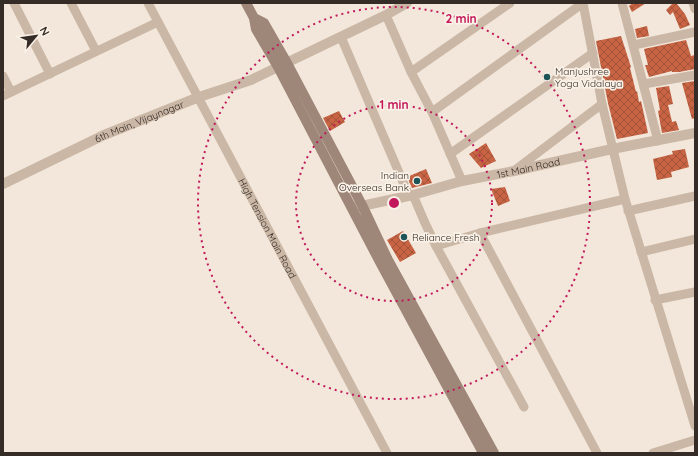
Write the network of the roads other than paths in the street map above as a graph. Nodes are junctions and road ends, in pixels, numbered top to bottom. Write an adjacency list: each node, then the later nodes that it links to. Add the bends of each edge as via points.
1 (14, 3): 19 (street)
2 (71, 3): 15 (street)
3 (148, 3): 11 (street, High Tension Main Road)
4 (406, 3): 10 (street, 6th Main, Vijaynagar)
5 (510, 3): 18 (street)
6 (622, 3): 14 (street)
7 (693, 3): 9 (street)
8 (248, 4): 17 (main road, via 256,29)
9 (695, 9)
10 (386, 15): 13 (street, 6th Main, Vijaynagar); 18 (street)
11 (158, 22): 15 (street); 24 (street, High Tension Main Road)
12 (695, 32): 14 (street)
13 (341, 37): 17 (street, 6th Main, Vijaynagar); 34 (street)
14 (634, 45): 22 (street)
15 (96, 51): 19 (street)
16 (592, 53): 25 (street); 26 (street, via 583,3); 30 (street)
17 (282, 65): 24 (street, 6th Main, Vijaynagar, via 251,80); 37 (main road)
18 (411, 72): 26 (street)
19 (50, 74): 23 (street)
20 (695, 75): 22 (street)
21 (3, 76): 23 (street)
22 (644, 84): 28 (street)
23 (7, 94)
24 (199, 97): 33 (street, 6th Main, Vijaynagar, via 104,136); 48 (street, High Tension Main Road)
25 (602, 104): 29 (street); 31 (street)
26 (432, 112): 30 (street)
27 (695, 134): 28 (street, 1st Main Road)
28 (658, 141): 29 (street, 1st Main Road)
29 (612, 149): 31 (street, 1st Main Road); 36 (street)
30 (450, 154): 32 (street)
31 (514, 171): 32 (street, 1st Main Road)
32 (462, 181): 34 (street, 1st Main Road)
33 (3, 184)
34 (411, 196): 37 (street, 1st Main Road); 41 (street)
35 (695, 196): 38 (street)
36 (624, 199): 38 (street); 39 (street)
37 (357, 207): 49 (main road, via 381,264); 50 (main road)
38 (628, 211): 42 (street)
39 (480, 233): 41 (street); 51 (street)
40 (695, 239): 42 (street)
41 (436, 246): 45 (street)
42 (641, 252): 44 (street)
43 (695, 292): 44 (street)
44 (655, 300): 46 (street)
45 (524, 407)
46 (695, 426)
47 (695, 440): 52 (street)
48 (388, 453)
49 (482, 453)
50 (494, 453)
51 (598, 453)
52 (653, 453)

